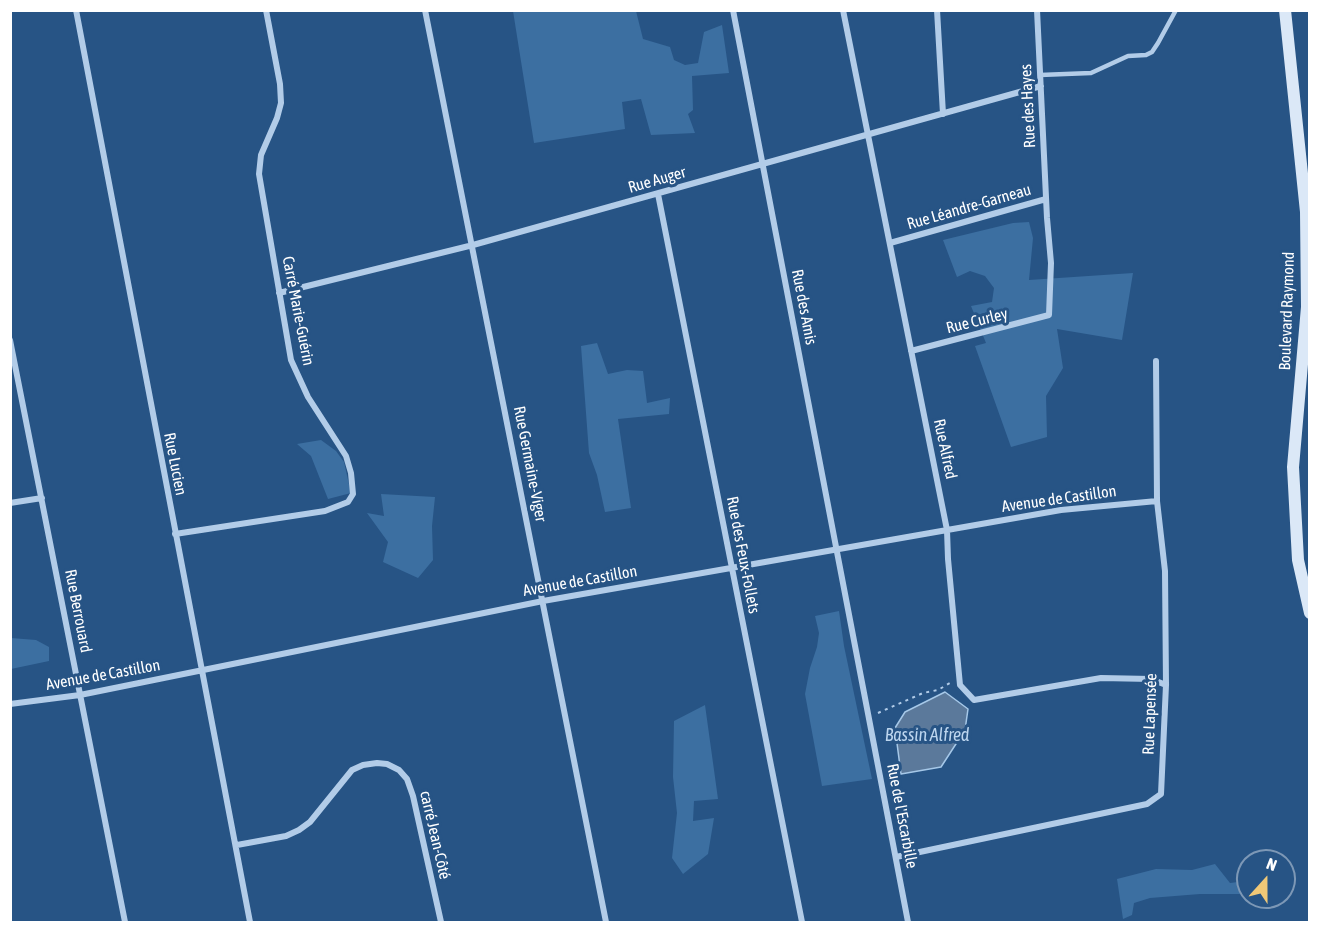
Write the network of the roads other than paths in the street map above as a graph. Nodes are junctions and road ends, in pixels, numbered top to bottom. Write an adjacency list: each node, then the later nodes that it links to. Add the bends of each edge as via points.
1 (76, 10): 28 (street, Rue Lucien)
2 (266, 10): 19 (street, Carré Marie-Guérin, via 281,103 261,155 259,174)
3 (425, 10): 18 (street, Rue Germaine-Viger)
4 (733, 10): 14 (street, Rue des Amis)
5 (843, 10): 13 (street, Rue Alfred)
6 (937, 10): 12 (street)
7 (1037, 10): 10 (street, Rue des Hayes)
8 (1176, 10): 10 (lane, via 1158,43 1146,55 1128,56 1098,72)
9 (1285, 10): 33 (street, Boulevard Raymond, via 1306,212 1307,308 1293,467 1298,560)
10 (1040, 75): 11 (street, Rue des Hayes)
11 (1041, 86): 12 (street, Rue Auger); 16 (street, Rue des Hayes)
12 (943, 114): 13 (street, Rue Auger)
13 (869, 134): 14 (street, Rue Auger); 17 (street, Rue Alfred)
14 (763, 164): 15 (street, Rue Auger); 29 (street, Rue des Amis)
15 (658, 194): 18 (street, Rue Auger); 30 (street, Rue des Feux-Follets)
16 (1046, 200): 17 (street, Rue Léandre-Garneau); 20 (street, Rue Léandre-Garneau)
17 (890, 243): 22 (street, Rue Alfred)
18 (473, 245): 19 (street, Rue Auger); 31 (street, Rue Germaine-Viger)
19 (279, 292): 28 (street, Carré Marie-Guérin, via 291,360 308,397 346,456 353,494 348,502 325,511)
20 (1050, 315): 22 (street, Rue Curley)
21 (10, 340): 24 (street, Rue Berrouard)
22 (911, 351): 27 (street, Rue Alfred)
23 (1156, 361): 25 (street, Rue Lapensée)
24 (42, 498): 26 (street); 36 (street, Rue Berrouard)
25 (1157, 501): 27 (street, Avenue de Castillon, via 1061,510); 35 (street, Rue Lapensée, via 1165,572)
26 (10, 503)
27 (947, 530): 29 (street, Avenue de Castillon); 35 (street, Rue Alfred, via 960,686 974,700 1101,678 1150,679)
28 (175, 534): 34 (street, Rue Lucien)
29 (837, 550): 30 (street, Avenue de Castillon); 32 (street, Rue des Amis)
30 (731, 568): 31 (street, Avenue de Castillon); 44 (street, Rue des Feux-Follets)
31 (543, 601): 34 (street, Avenue de Castillon); 43 (street, Rue Germaine-Viger)
32 (848, 609): 39 (street, Rue de l'Escarbille)
33 (1310, 613)
34 (203, 670): 36 (street, Avenue de Castillon); 38 (street, Rue Lucien)
35 (1166, 685): 39 (street, Rue Lapensée, via 1161,794 1147,804)
36 (81, 695): 37 (street, Avenue de Castillon); 40 (street, Rue Berrouard)
37 (10, 704)
38 (237, 845): 41 (street, Rue Lucien); 42 (street, carré Jean-Côté, via 299,830 352,770 363,765 387,764 403,774 414,796)
39 (896, 856): 45 (street, Rue de l'Escarbille)
40 (125, 922)
41 (250, 922)
42 (441, 922)
43 (606, 922)
44 (802, 922)
45 (909, 922)

